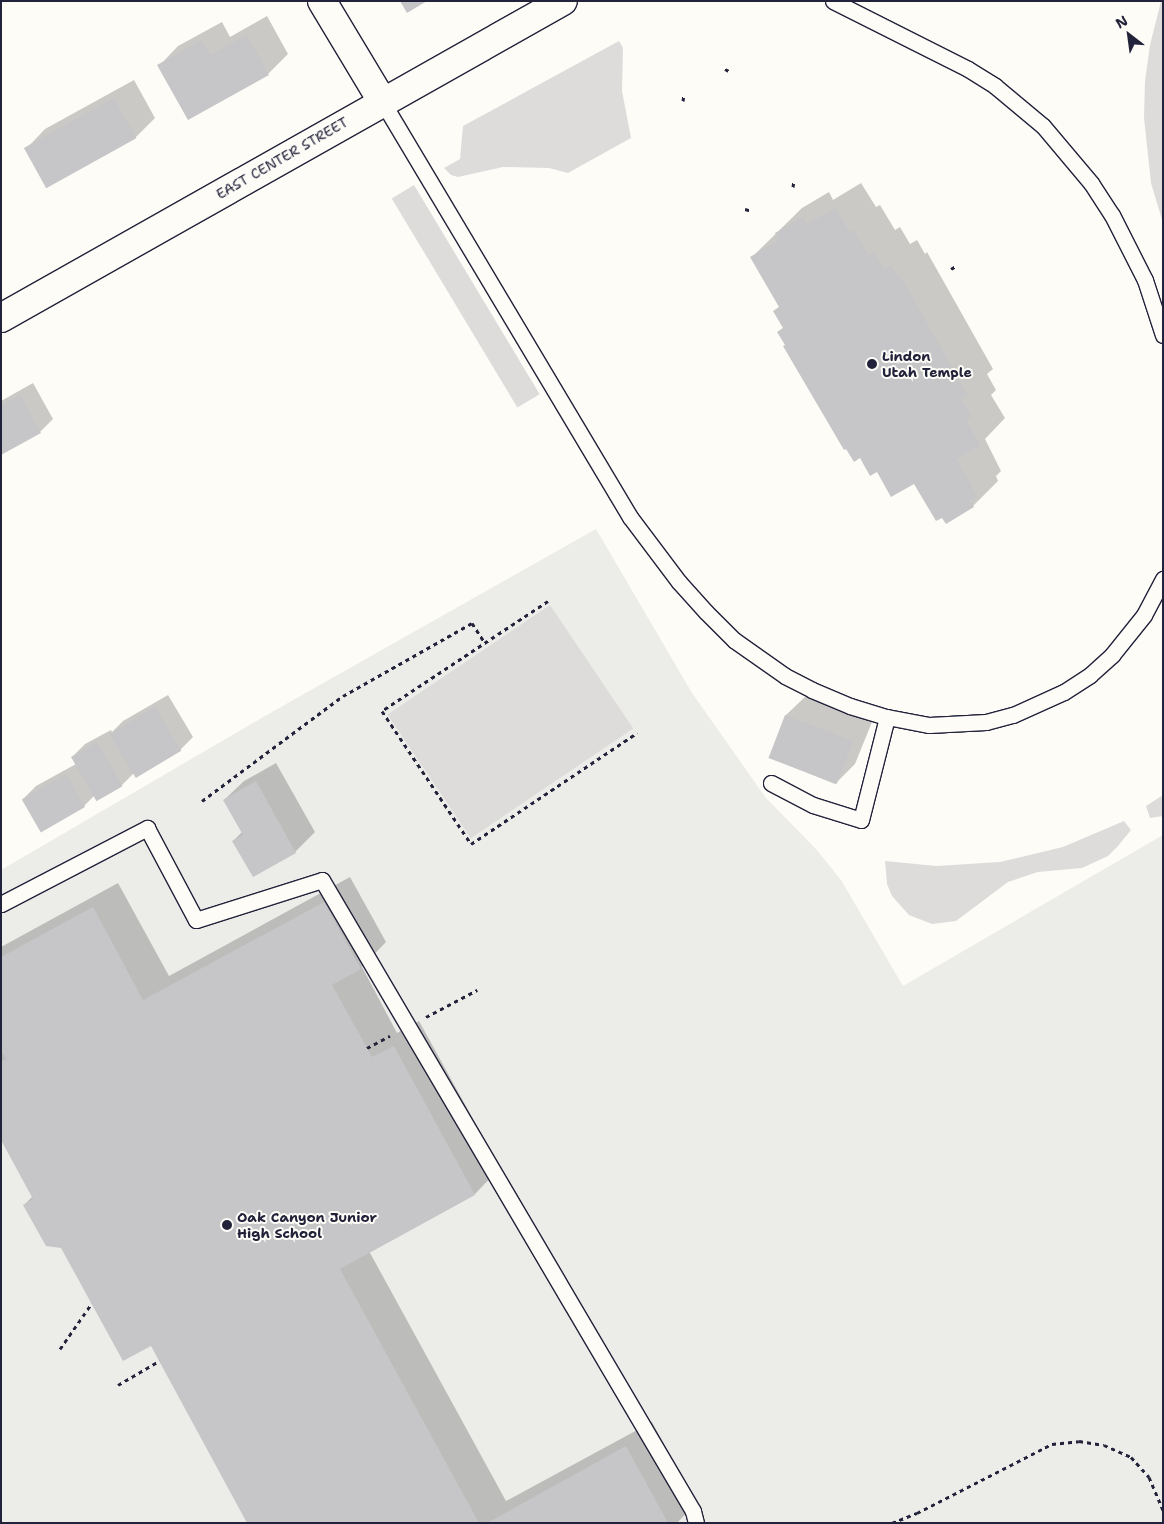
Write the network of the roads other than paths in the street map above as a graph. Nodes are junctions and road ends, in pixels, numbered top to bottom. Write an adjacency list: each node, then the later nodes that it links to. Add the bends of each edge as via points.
1 (322, 1): 4 (street)
2 (563, 1): 4 (street, EAST CENTER STREET)
3 (833, 1): 6 (lane, via 975,73 1043,126 1091,183 1112,215 1144,280)
4 (382, 101): 5 (street, EAST CENTER STREET); 8 (lane, via 607,481 679,582 734,640 785,676 850,706)
5 (1, 318)
6 (1163, 335)
7 (1163, 579): 8 (lane, via 1144,615 1112,656 1090,675 1039,705 986,722 957,725 929,725)
8 (887, 717): 9 (lane, via 861,820 813,805)
9 (771, 783)
10 (1, 904): 11 (lane, via 147,828 196,920 322,880 693,1511)
11 (696, 1523)

